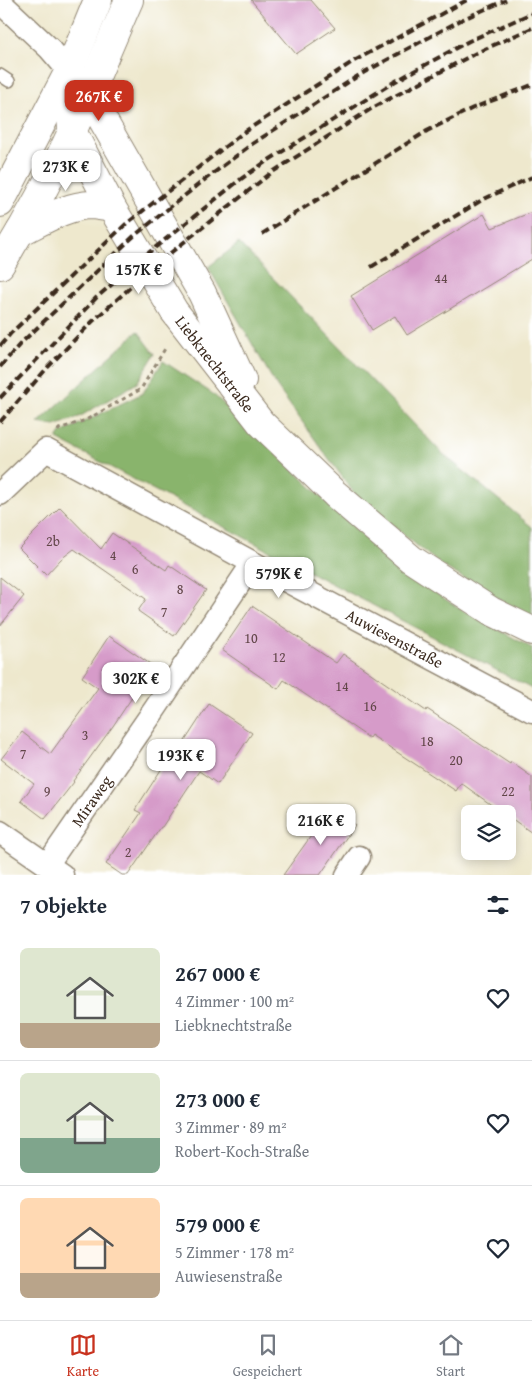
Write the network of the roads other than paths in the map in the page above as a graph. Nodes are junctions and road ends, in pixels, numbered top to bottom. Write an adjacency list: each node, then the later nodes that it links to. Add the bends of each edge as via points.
1 (98, 0): 4 (street)
2 (129, 0): 5 (street)
3 (0, 2): 4 (street, via 50,48)
4 (69, 71): 5 (street, Liebknechtstraße); 6 (street, Liebknechtstraße); 7 (street)
5 (88, 96): 6 (street); 11 (street, Liebknechtstraße, via 202,293)
6 (72, 131): 8 (street, Liebknechtstraße); 9 (street)
7 (0, 203)
8 (112, 208): 9 (street, via 75,207); 11 (street, Liebknechtstraße, via 174,311)
9 (20, 232): 10 (street)
10 (0, 265)
11 (261, 422): 14 (street, Liebknechtstraße, via 335,494 411,559 491,611)
12 (0, 494): 13 (street, Auwiesenstraße, via 46,450)
13 (253, 563): 15 (street, Auwiesenstraße); 17 (street, Miraweg, via 155,709)
14 (532, 631)
15 (532, 711)
16 (0, 832): 17 (street)
17 (54, 870)

